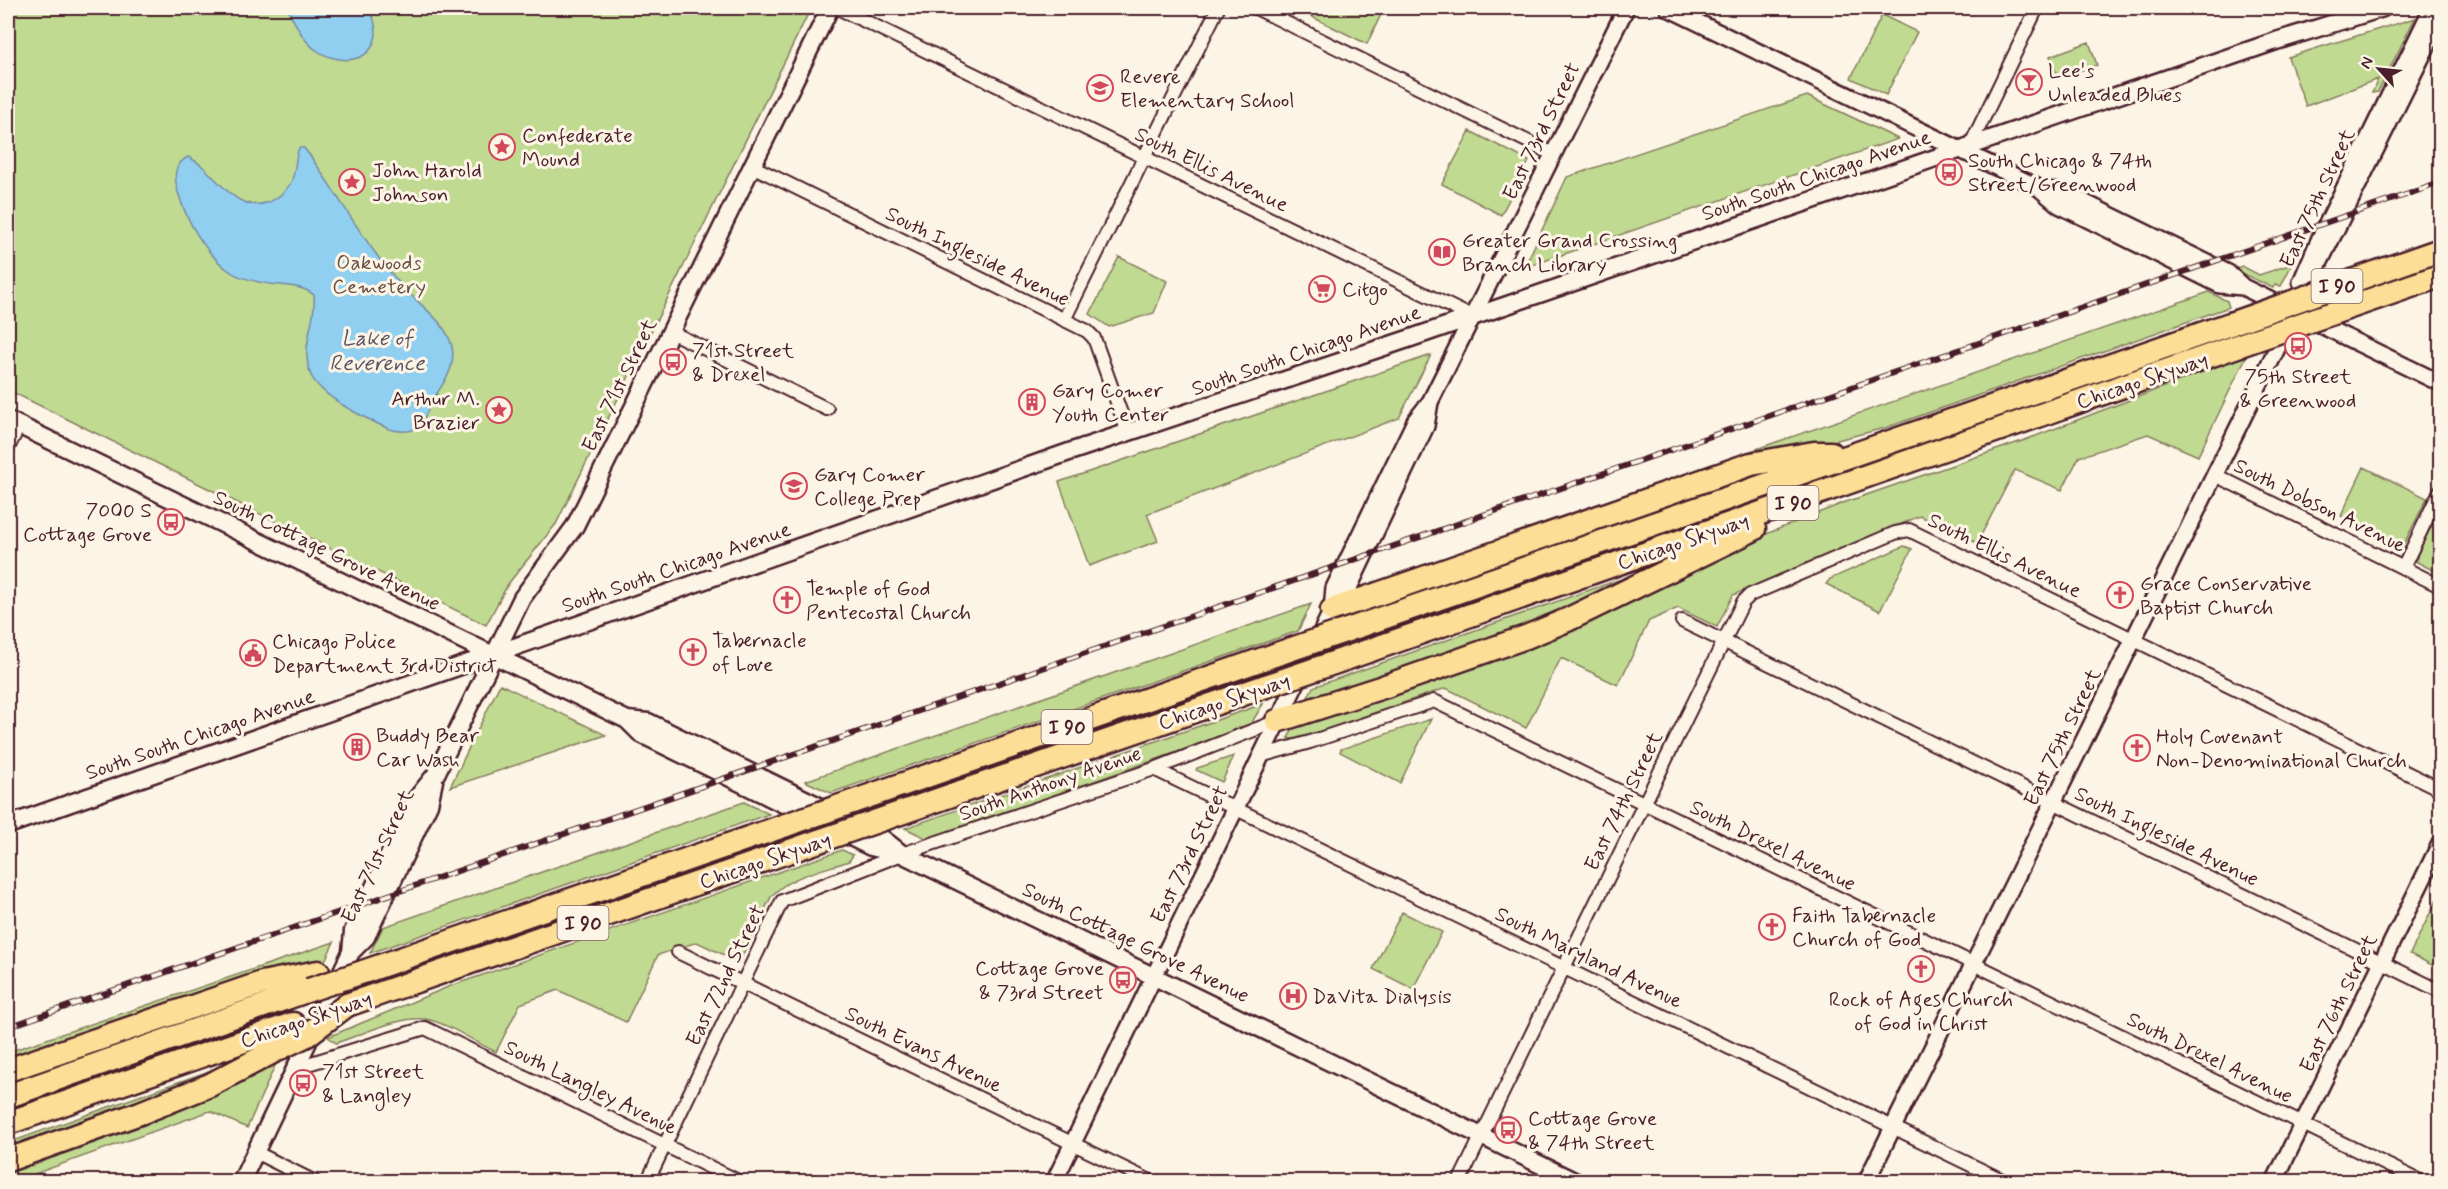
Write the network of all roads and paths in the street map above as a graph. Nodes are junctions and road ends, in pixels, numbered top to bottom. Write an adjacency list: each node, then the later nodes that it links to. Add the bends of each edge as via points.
1 (830, 8): 14 (main road, East 71st Street)
2 (838, 8): 13 (street, South Ellis Avenue)
3 (1218, 8): 13 (street)
4 (1256, 8): 12 (street)
5 (1626, 8): 12 (street, East 73rd Street)
6 (1668, 8): 11 (street)
7 (2037, 8): 11 (street)
8 (2383, 8): 11 (main road, South South Chicago Avenue)
9 (2432, 8): 17 (street, East 75th Street, via 2320,238 2297,291)
10 (2440, 20): 17 (street, East 75th Street)
11 (1965, 147): 17 (street, via 2039,188 2065,194 2228,273 2243,286); 18 (main road, South South Chicago Avenue)
12 (1553, 154): 18 (street, East 73rd Street)
13 (1144, 157): 18 (street, South Ellis Avenue); 19 (street)
14 (752, 166): 19 (street, South Ingleside Avenue); 20 (main road, East 71st Street)
15 (2440, 250): 26 (highway, Chicago Skyway / I 90, bridge)
16 (2440, 276): 29 (highway, Chicago Skyway / I 90, bridge)
17 (2295, 311): 21 (street); 27 (street, East 75th Street)
18 (1472, 317): 24 (main road, South South Chicago Avenue); 33 (street, East 73rd Street, via 1430,402 1415,421 1334,588)
19 (1064, 320): 24 (street, South Ingleside Avenue, via 1094,338)
20 (671, 332): 22 (street); 37 (main road, East 71st Street, via 575,526 522,598)
21 (2440, 383)
22 (827, 409)
23 (13, 423): 25 (street); 37 (main road, South Cottage Grove Avenue)
24 (1128, 433): 37 (main road, South South Chicago Avenue)
25 (8, 448)
26 (1851, 454): 33 (highway, via 1814,453 1751,464); 53 (highway, Chicago Skyway / I 90, bridge, via 363,972)
27 (2215, 475): 31 (street, South Dobson Avenue); 35 (street, East 75th Street)
28 (2439, 495): 31 (street)
29 (1791, 504): 38 (highway, via 1748,533 1567,620); 56 (highway, Chicago Skyway / I 90, bridge)
30 (1909, 530): 35 (street, South Ellis Avenue); 36 (street, East 74th Street, via 1750,596 1743,602)
31 (2403, 568): 32 (street, South Dobson Avenue)
32 (2440, 586)
33 (1332, 610): 38 (street, East 73rd Street)
34 (1682, 621): 36 (street, South Ingleside Avenue)
35 (2134, 640): 41 (street, South Ellis Avenue); 42 (street, East 75th Street)
36 (1724, 641): 42 (street, South Ingleside Avenue); 43 (street, East 74th Street)
37 (492, 656): 45 (main road, South South Chicago Avenue); 47 (main road, South Cottage Grove Avenue, via 627,720 641,735 871,847); 57 (main road, East 71st Street, via 436,774 416,799 353,931 351,952)
38 (1277, 721): 39 (street, East 73rd Street); 40 (street, South Anthony Avenue)
39 (1260, 756): 43 (street, South Drexel Avenue, via 1434,701); 44 (street, East 73rd Street)
40 (1154, 769): 44 (street, South Maryland Avenue); 47 (street, South Anthony Avenue)
41 (2440, 789)
42 (2053, 802): 49 (street, South Ingleside Avenue); 50 (street, East 75th Street)
43 (1644, 803): 50 (street, South Drexel Avenue); 51 (street, East 74th Street)
44 (1235, 807): 51 (street, South Maryland Avenue); 52 (street, East 73rd Street)
45 (8, 825)
46 (2440, 844): 49 (street, East 76th Street)
47 (902, 854): 52 (main road, South Cottage Grove Avenue); 54 (street, East 72nd Street, via 782,901)
48 (678, 952): 54 (street, South Evans Avenue)
49 (2382, 962): 55 (street, South Ingleside Avenue); 61 (street, East 76th Street)
50 (1974, 964): 61 (street, South Drexel Avenue); 62 (street, East 75th Street)
51 (1564, 967): 62 (street, South Maryland Avenue); 63 (street, East 74th Street)
52 (1153, 975): 63 (main road, South Cottage Grove Avenue); 64 (street, East 73rd Street)
53 (314, 981): 58 (highway, via 262,983); 59 (highway, Chicago Skyway)
54 (743, 982): 64 (street, South Evans Avenue); 65 (street, East 72nd Street)
55 (2440, 991)
56 (347, 1005): 60 (highway, Chicago Skyway / I 90); 67 (highway, bridge, via 307,1035 210,1085)
57 (295, 1068): 65 (street, South Langley Avenue, via 425,1028); 66 (main road, East 71st Street)
58 (8, 1070)
59 (8, 1096)
60 (8, 1123)
61 (2303, 1124): 78 (street, East 76th Street); 79 (street, South Drexel Avenue)
62 (1893, 1126): 76 (street, East 75th Street); 77 (street, South Maryland Avenue)
63 (1481, 1135): 74 (street, East 74th Street); 75 (main road, South Cottage Grove Avenue)
64 (1072, 1143): 72 (street, East 73rd Street); 73 (street, South Evans Avenue)
65 (665, 1145): 70 (street, East 72nd Street); 71 (street, South Langley Avenue)
66 (255, 1152): 68 (main road, East 71st Street); 69 (street)
67 (8, 1160)
68 (241, 1182)
69 (315, 1182)
70 (647, 1182)
71 (740, 1182)
72 (1054, 1182)
73 (1152, 1182)
74 (1459, 1182)
75 (1576, 1182)
76 (1866, 1182)
77 (2006, 1182)
78 (2274, 1182)
79 (2422, 1182)

